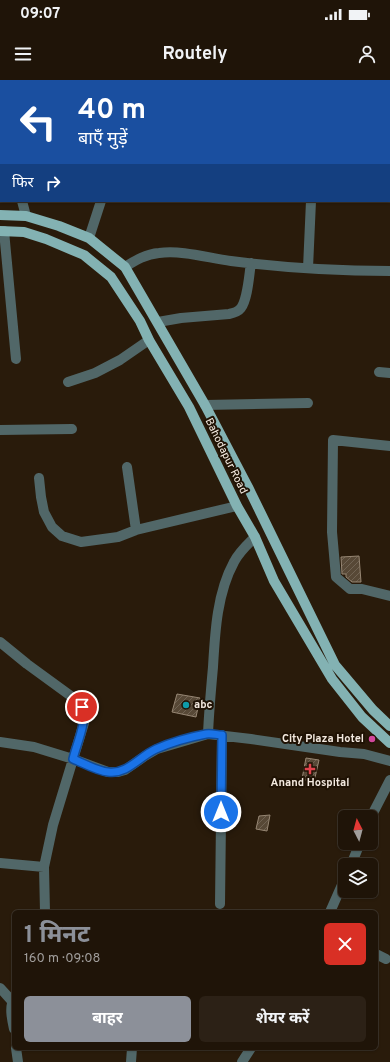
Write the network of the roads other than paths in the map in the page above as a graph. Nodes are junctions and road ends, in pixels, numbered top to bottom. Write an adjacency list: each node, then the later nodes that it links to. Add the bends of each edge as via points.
1 (22, 202): 5 (street)
2 (101, 202): 7 (street)
3 (311, 202): 10 (street)
4 (0, 215): 5 (main road)
5 (26, 216): 7 (main road)
6 (2, 231): 13 (main road, Bahodapur Road, via 24,232 84,255 111,277 140,321); 14 (street)
7 (89, 238): 9 (main road)
8 (251, 263): 9 (street, via 159,252 142,257); 10 (street); 12 (street, via 245,297 241,308 236,312)
9 (125, 267): 12 (main road)
10 (308, 268): 11 (street)
11 (390, 271)
12 (158, 322): 19 (main road)
13 (149, 340): 17 (street, via 95,373); 25 (main road, Bahodapur Road, via 189,407)
14 (16, 359)
15 (379, 372): 16 (street)
16 (390, 373)
17 (68, 382)
18 (308, 403): 19 (street)
19 (206, 405): 30 (main road, via 336,665 373,710)
20 (72, 429): 21 (street)
21 (0, 430)
22 (390, 446): 28 (street, via 334,440 332,532 336,577 350,589 362,589)
23 (127, 467): 26 (street)
24 (39, 478): 26 (street, via 44,512 62,536 81,542 118,537)
25 (237, 506): 26 (street); 27 (main road, Bahodapur Road)
26 (136, 530)
27 (255, 537): 31 (street, via 233,563 221,598 215,631); 34 (main road, Bahodapur Road, via 274,581 332,679 362,717)
28 (390, 596)
29 (0, 642): 35 (street, via 82,707 84,723)
30 (390, 726)
31 (208, 734): 32 (street); 35 (street, via 157,749 118,772 108,772)
32 (222, 735): 36 (street, via 364,754); 42 (street)
33 (0, 742): 35 (street, via 34,747)
34 (390, 743)
35 (73, 759): 40 (street)
36 (390, 761)
37 (390, 780): 38 (street)
38 (374, 810)
39 (0, 863): 40 (street)
40 (44, 867): 43 (street)
41 (338, 894): 44 (street)
42 (220, 904)
43 (45, 910)
44 (331, 910)
45 (378, 955): 46 (street)
46 (386, 959)
47 (0, 988): 48 (street)
48 (12, 999)
49 (16, 1050): 52 (street)
50 (132, 1050): 53 (street)
51 (250, 1050): 54 (street)
52 (18, 1062)
53 (131, 1062)
54 (242, 1062)

